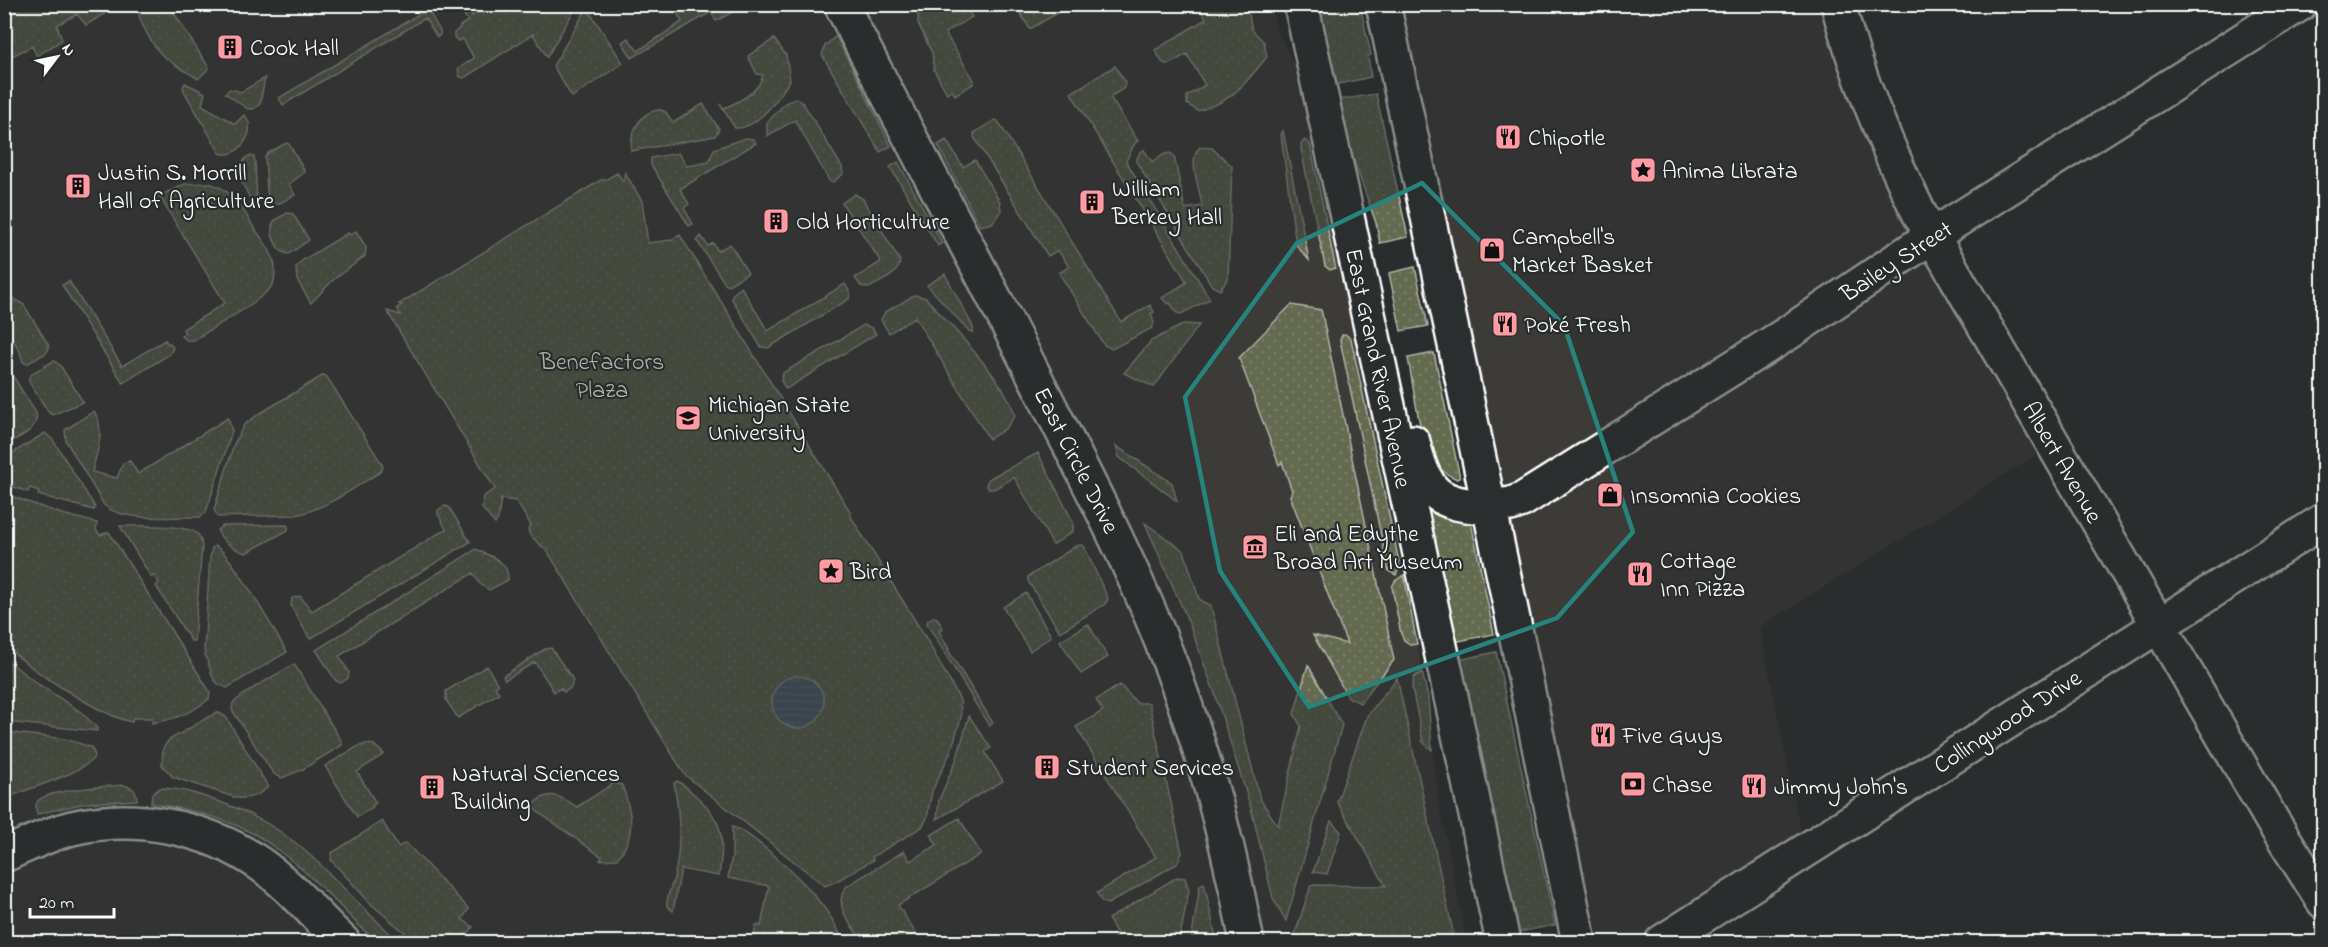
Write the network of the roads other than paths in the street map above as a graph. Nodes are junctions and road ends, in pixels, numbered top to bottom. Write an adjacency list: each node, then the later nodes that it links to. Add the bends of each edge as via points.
1 (841, 4): 14 (street, East Circle Drive, via 1124,552 1192,726 1223,831)
2 (1301, 4): 7 (street, East Grand River Avenue)
3 (1383, 4): 8 (street)
4 (1838, 4): 6 (street, Albert Avenue, via 1852,54 1895,163)
5 (2300, 4): 6 (street, Bailey Street)
6 (1932, 236): 8 (street, Bailey Street, via 1788,333 1522,500); 10 (street, Albert Avenue)
7 (1364, 299): 8 (street, Bailey Street, via 1387,327 1419,467 1427,482 1451,503); 15 (street, East Grand River Avenue)
8 (1489, 507): 16 (street)
9 (2324, 520): 10 (street, Collingwood Drive)
10 (2158, 625): 12 (street, Albert Avenue); 17 (street, Collingwood Drive)
11 (4, 855): 13 (street, via 40,838 108,822 176,828 238,850 262,866)
12 (2324, 902)
13 (343, 942)
14 (1247, 942)
15 (1503, 942)
16 (1579, 942)
17 (1662, 942)

